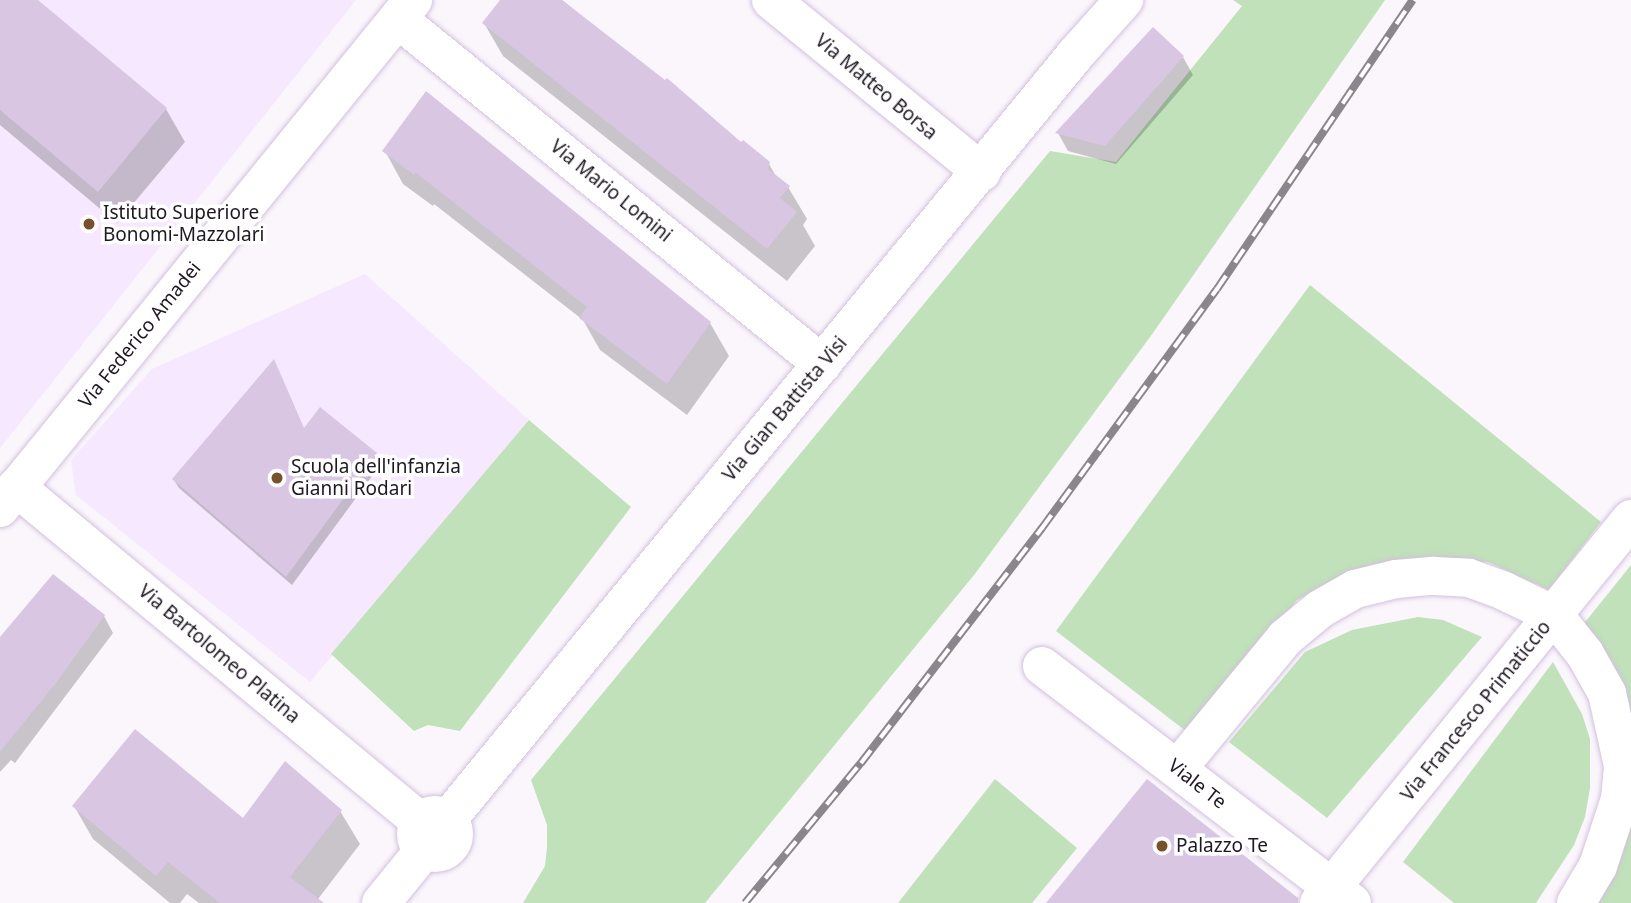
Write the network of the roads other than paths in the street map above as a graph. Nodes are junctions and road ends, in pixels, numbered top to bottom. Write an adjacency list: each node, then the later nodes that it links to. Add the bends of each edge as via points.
1 (771, 0): 4 (street, Via Matteo Borsa)
2 (1124, 0): 4 (street, Via Gian Battista Visi)
3 (406, 10): 5 (street, Via Mario Lomini); 6 (street, Via Federico Amadei)
4 (982, 172): 5 (street, Via Gian Battista Visi)
5 (822, 364): 11 (street, Via Gian Battista Visi)
6 (8, 497): 11 (street, Via Bartolomeo Platina)
7 (1631, 519): 8 (street, Via Francesco Primaticcio)
8 (1554, 615): 10 (street, via 1469,578 1396,579 1355,589 1320,609 1285,638); 12 (street, Via Francesco Primaticcio); 14 (street, via 1585,654 1607,693 1623,766 1610,835)
9 (1042, 666): 10 (street, Viale Te)
10 (1178, 768): 12 (street, Viale Te)
11 (431, 830): 13 (street, Via Gian Battista Visi)
12 (1334, 898)
13 (381, 903)
14 (1576, 903)

